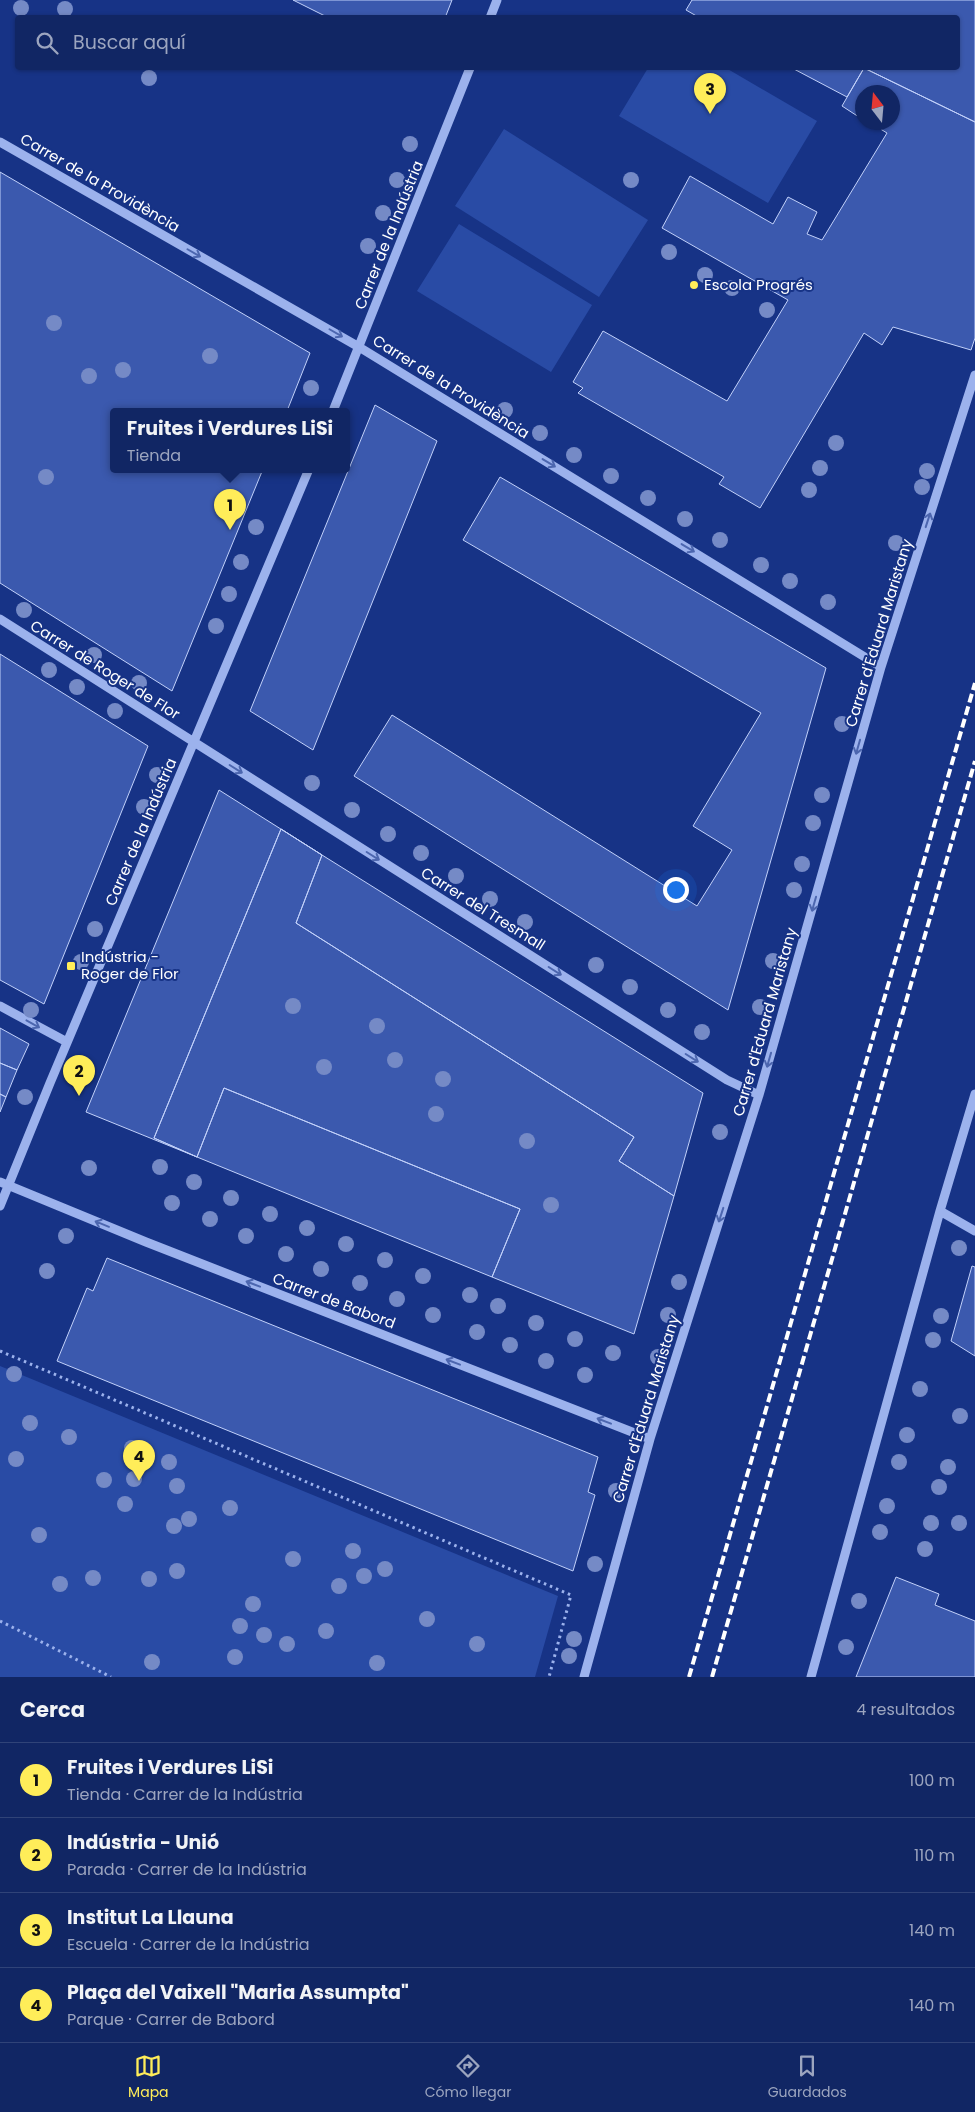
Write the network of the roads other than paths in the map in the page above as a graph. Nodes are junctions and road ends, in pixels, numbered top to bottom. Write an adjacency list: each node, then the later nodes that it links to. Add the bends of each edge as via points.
1 (497, 0): 2 (street)
2 (491, 15)
3 (469, 70): 5 (street, Carrer de la Indústria)
4 (0, 142): 5 (street, Carrer de la Providència, one-way to 5)
5 (360, 347): 7 (street, Carrer de la Indústria); 10 (street, Carrer de la Providència, one-way to 10)
6 (975, 376): 10 (street, Carrer d'Eduard Maristany, one-way to 6)
7 (334, 408)
8 (306, 473): 11 (street, Carrer de la Indústria)
9 (0, 619): 11 (street, Carrer de Roger de Flor)
10 (881, 667): 15 (street, Carrer d'Eduard Maristany, one-way to 15)
11 (194, 743): 13 (street, Carrer de la Indústria); 15 (street, Carrer del Tresmall, one-way to 15, via 727,1080)
12 (0, 1006): 13 (street, one-way to 13)
13 (67, 1042): 16 (street, Carrer de la Indústria)
14 (975, 1094): 18 (street)
15 (759, 1095): 20 (street, Carrer d'Eduard Maristany, one-way to 20)
16 (4, 1184): 17 (street, Carrer de la Indústria); 20 (street, Carrer de Babord, one-way to 16)
17 (0, 1206)
18 (940, 1211): 19 (street); 22 (street)
19 (975, 1232)
20 (650, 1439): 21 (street, Carrer d'Eduard Maristany)
21 (584, 1677)
22 (811, 1677)

